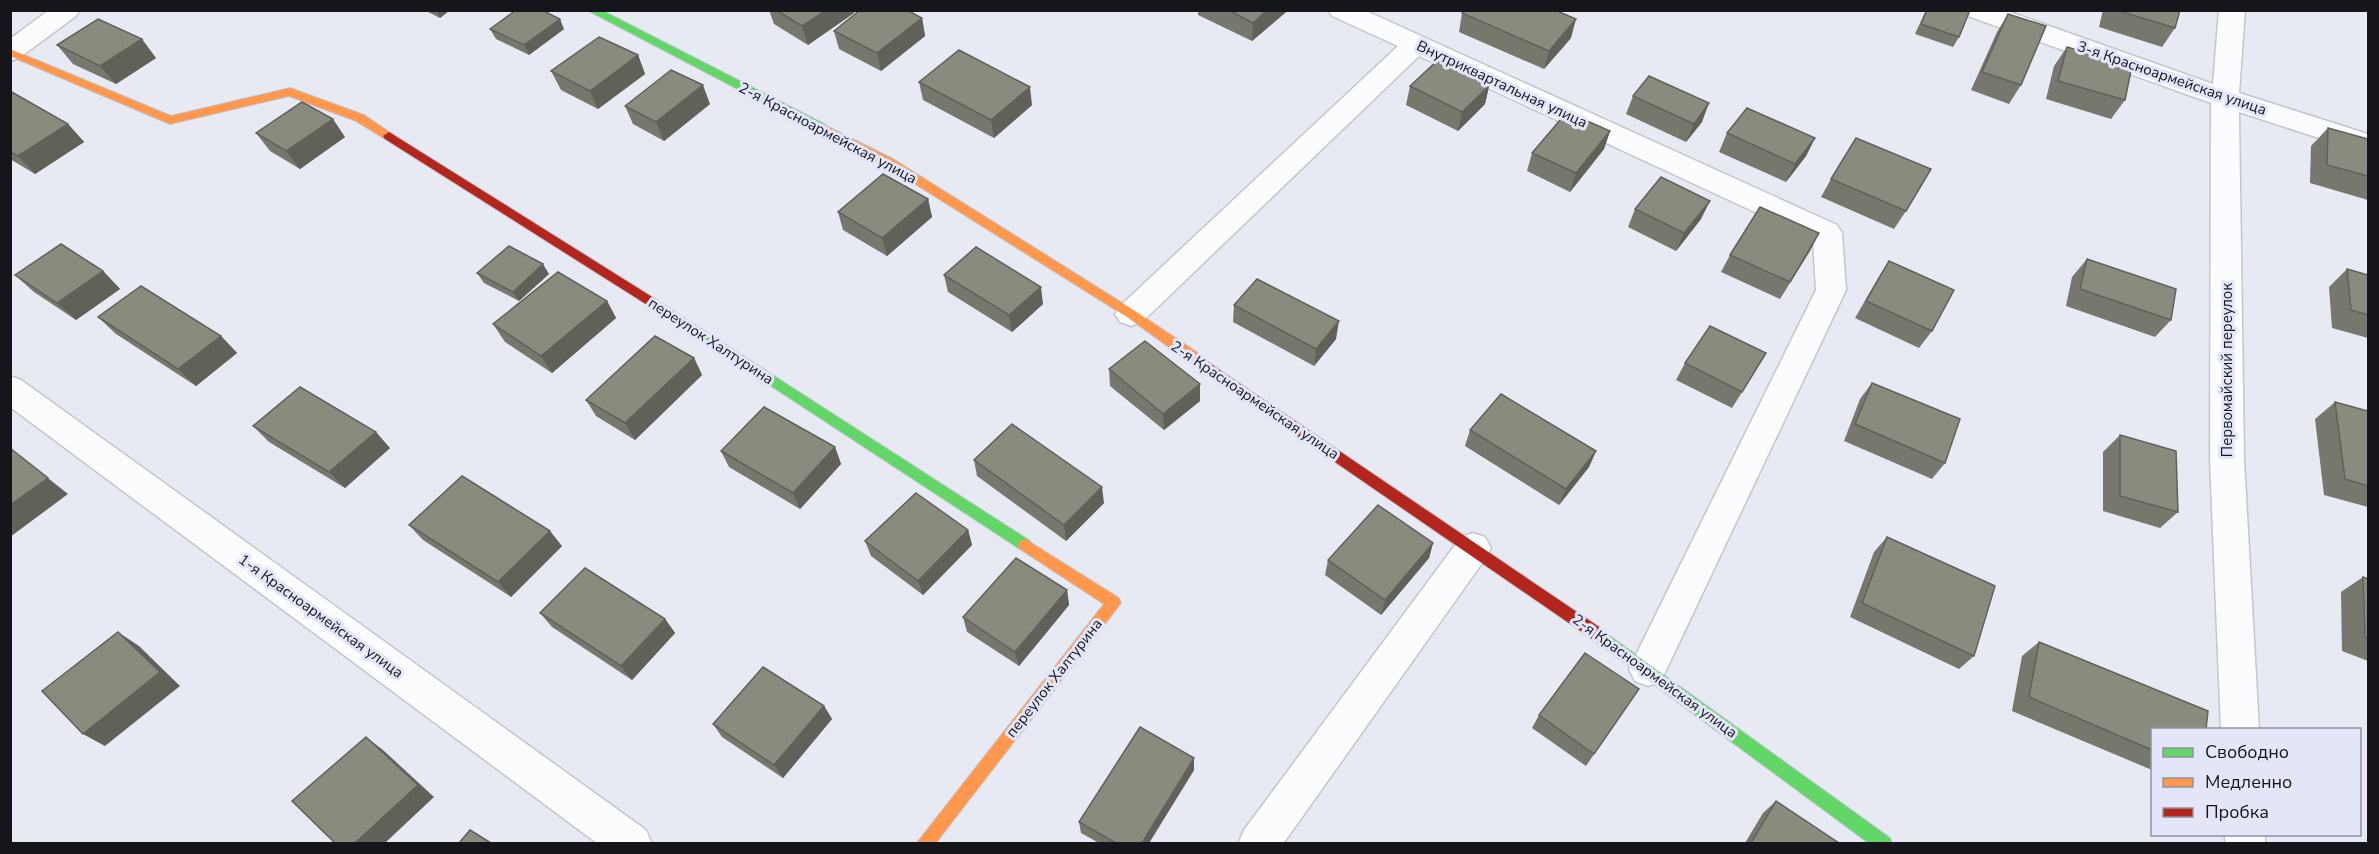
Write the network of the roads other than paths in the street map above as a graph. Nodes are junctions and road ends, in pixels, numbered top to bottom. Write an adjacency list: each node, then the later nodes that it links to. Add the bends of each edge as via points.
1 (67, 10): 7 (street)
2 (592, 10): 10 (street, 2-я Красноармейская улица, via 889,162)
3 (1341, 10): 6 (street, Внутриквартальная улица)
4 (1977, 10): 8 (street, 3-я Красноармейская улица)
5 (2232, 10): 8 (street, Первомайский переулок)
6 (1416, 44): 10 (street); 13 (street, Внутриквартальная улица, via 1827,233 1831,290)
7 (11, 52): 16 (street, переулок Халтурина, via 170,120 290,92 360,118 1114,603)
8 (2225, 98): 9 (street, 3-я Красноармейская улица); 14 (street, Первомайский переулок, via 2227,459)
9 (2368, 144)
10 (1131, 314): 12 (street, 2-я Красноармейская улица)
11 (10, 389): 15 (street, 1-я Красноармейская улица)
12 (1473, 548): 13 (street, 2-я Красноармейская улица); 17 (street)
13 (1648, 669): 18 (street, 2-я Красноармейская улица)
14 (2240, 728)
15 (632, 843)
16 (924, 843)
17 (1258, 843)
18 (1884, 843)

